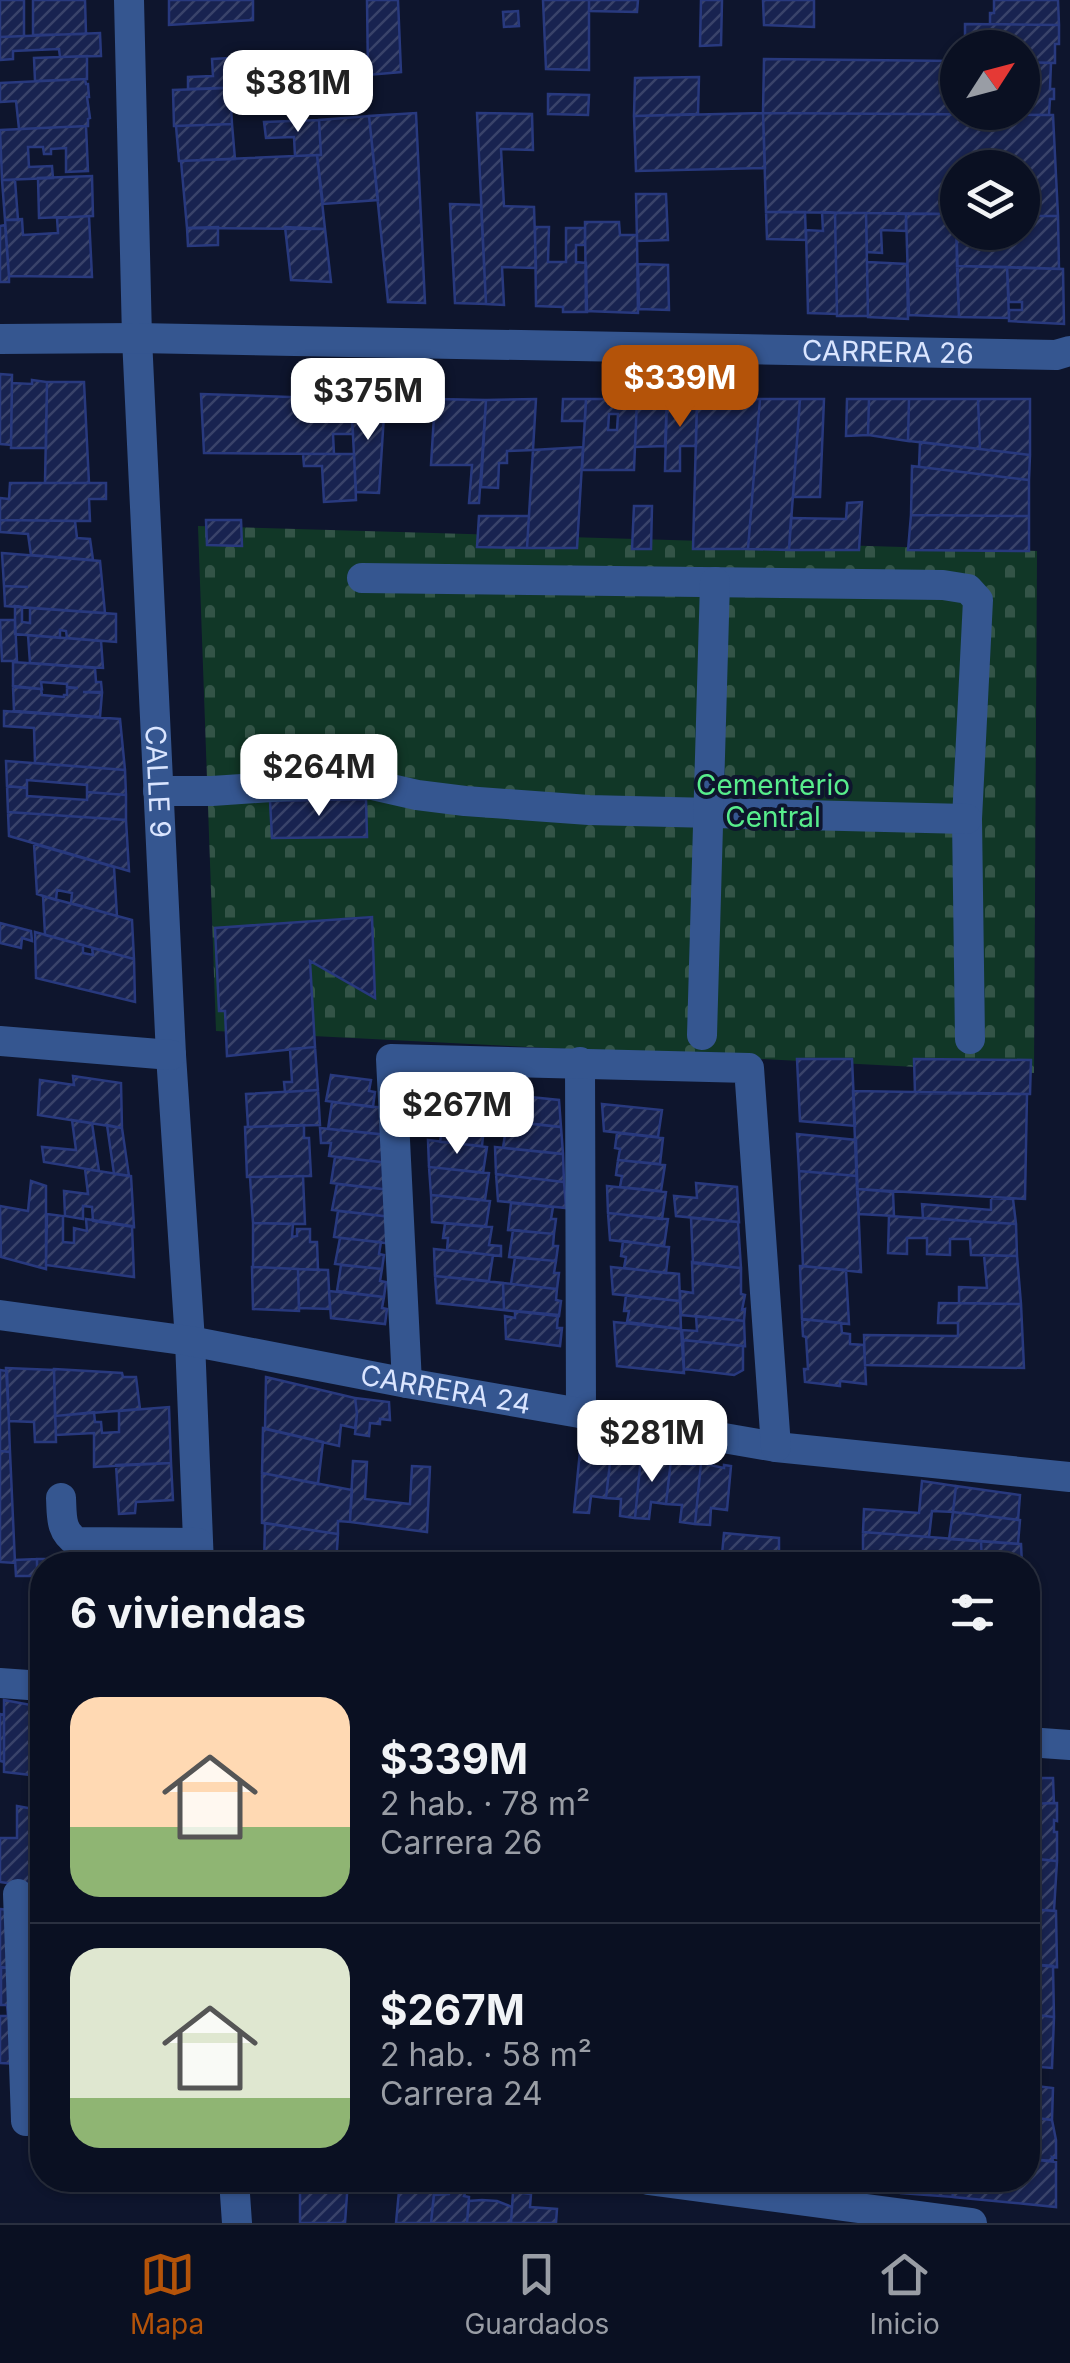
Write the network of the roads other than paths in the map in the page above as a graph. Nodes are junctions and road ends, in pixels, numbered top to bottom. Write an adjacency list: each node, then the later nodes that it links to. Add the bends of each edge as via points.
1 (129, 0): 2 (street, CALLE 9)
2 (137, 338): 3 (street, CARRERA 26); 4 (street, CARRERA 26); 7 (street, CALLE 9)
3 (0, 339)
4 (1065, 357)
5 (362, 578): 6 (street)
6 (716, 582): 8 (street); 9 (street, via 943,584 968,590 978,600)
7 (158, 791): 8 (street, via 373,785 465,801); 13 (street, CALLE 9)
8 (707, 813): 9 (street); 10 (street)
9 (967, 820): 11 (street)
10 (702, 1036)
11 (970, 1038)
12 (0, 1041): 13 (street)
13 (171, 1055): 16 (street, CALLE 9)
14 (580, 1062): 17 (street, via 391,1059); 18 (street); 19 (street, via 748,1068)
15 (0, 1315): 16 (street, CARRERA 24)
16 (190, 1341): 17 (street, CARRERA 24); 23 (street, CALLE 9)
17 (407, 1383): 18 (street, CARRERA 24)
18 (581, 1413): 19 (street, CARRERA 24)
19 (776, 1447): 20 (street, CARRERA 24)
20 (1070, 1477)
21 (61, 1498): 22 (street, via 63,1529 77,1542)
22 (179, 1552)
23 (199, 1552)
24 (0, 1683): 25 (street)
25 (30, 1685)
26 (1040, 1743): 27 (street)
27 (1070, 1745)
28 (18, 1894): 29 (street)
29 (23, 2121)
30 (235, 2192): 32 (street)
31 (801, 2192): 33 (street)
32 (238, 2223)
33 (972, 2223)

